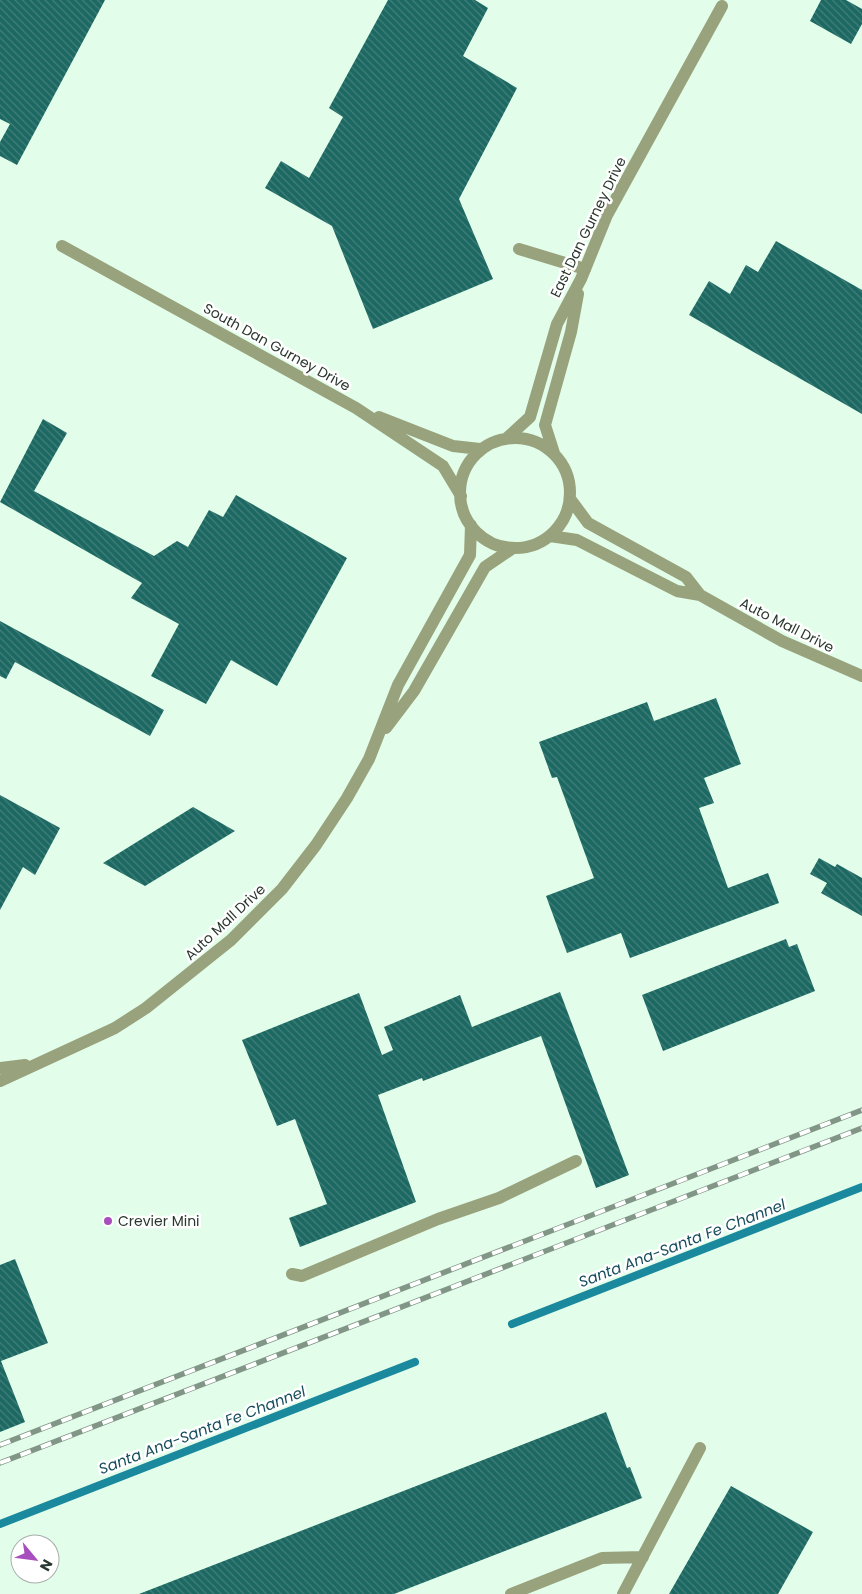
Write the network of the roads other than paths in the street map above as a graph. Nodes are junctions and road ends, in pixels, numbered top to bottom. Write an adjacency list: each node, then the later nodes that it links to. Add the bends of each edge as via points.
1 (722, 6): 4 (street, East Dan Gurney Drive, via 623,184)
2 (62, 246): 5 (street, South Dan Gurney Drive)
3 (519, 249): 4 (street)
4 (583, 274): 6 (street, East Dan Gurney Drive, via 557,324 530,417); 8 (street, via 571,332 545,425)
5 (356, 408): 7 (street, via 453,446); 9 (street, South Dan Gurney Drive, via 443,466)
6 (507, 438): 7 (street); 8 (street, via 528,438 543,444)
7 (480, 449): 9 (street, via 466,467 461,480)
8 (555, 456): 10 (street, via 567,470)
9 (461, 496): 11 (street, via 462,509)
10 (572, 500): 12 (street, via 564,521); 14 (street, Auto Mall Drive, via 588,523 686,577)
11 (471, 525): 13 (street, via 476,534 490,543); 16 (street, Auto Mall Drive, via 470,555 398,685)
12 (550, 536): 13 (street, via 529,547); 14 (street, Auto Mall Drive, via 577,540 677,592)
13 (513, 548): 16 (street, Auto Mall Drive, via 485,567 414,692)
14 (700, 595): 15 (street, Auto Mall Drive, via 782,641)
15 (862, 676)
16 (379, 738): 17 (street, Auto Mall Drive, via 347,798 316,845 282,889 232,940 146,1008 114,1028)
17 (32, 1065): 18 (street, Auto Mall Drive); 19 (street, Auto Mall Drive)
18 (0, 1068)
19 (0, 1081)
20 (576, 1161): 21 (street, via 499,1198 438,1219 302,1276)
21 (292, 1274)
22 (700, 1448): 23 (street)
23 (644, 1557): 24 (street, via 602,1558); 25 (street)
24 (511, 1594)
25 (623, 1594)

